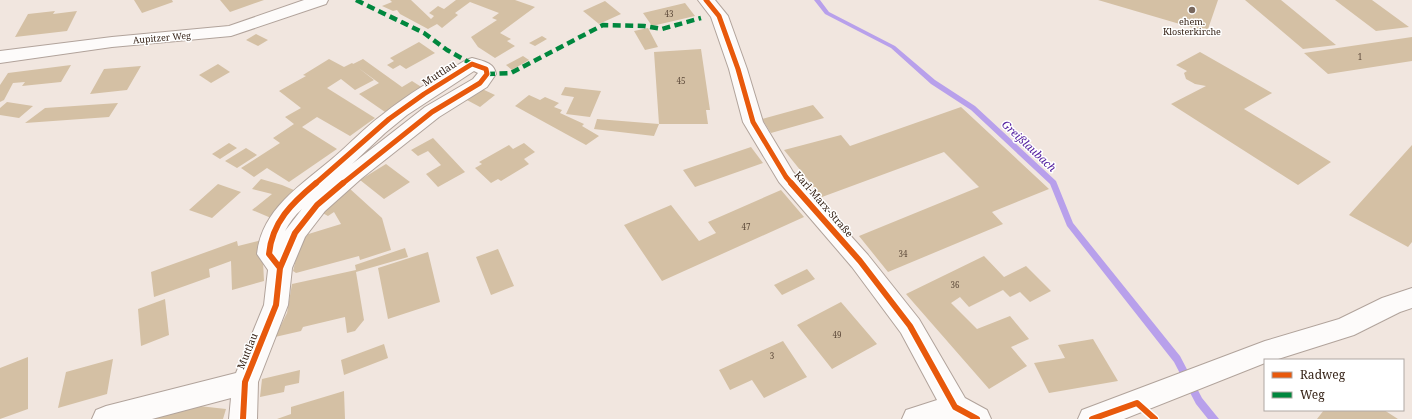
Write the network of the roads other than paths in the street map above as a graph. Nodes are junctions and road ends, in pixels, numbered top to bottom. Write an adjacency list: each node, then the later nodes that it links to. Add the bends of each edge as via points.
1 (320, 0): 3 (street, Aupitzer Weg, via 231,31 112,42)
2 (706, 0): 7 (street, Karl-Marx-Straße, via 719,16 753,122 786,177 860,262 910,326)
3 (0, 57)
4 (280, 268): 4 (street, Muttlau, via 295,233 317,205 432,112 480,83 487,74 486,69 472,64 405,107 304,193 276,225 270,240 269,254); 6 (street, Muttlau, via 276,305)
5 (1412, 298): 11 (street, via 1391,305 1345,328 1285,344)
6 (245, 382): 8 (street); 9 (street, Muttlau)
7 (966, 413): 10 (street)
8 (106, 419)
9 (243, 419)
10 (916, 419)
11 (1092, 419)

